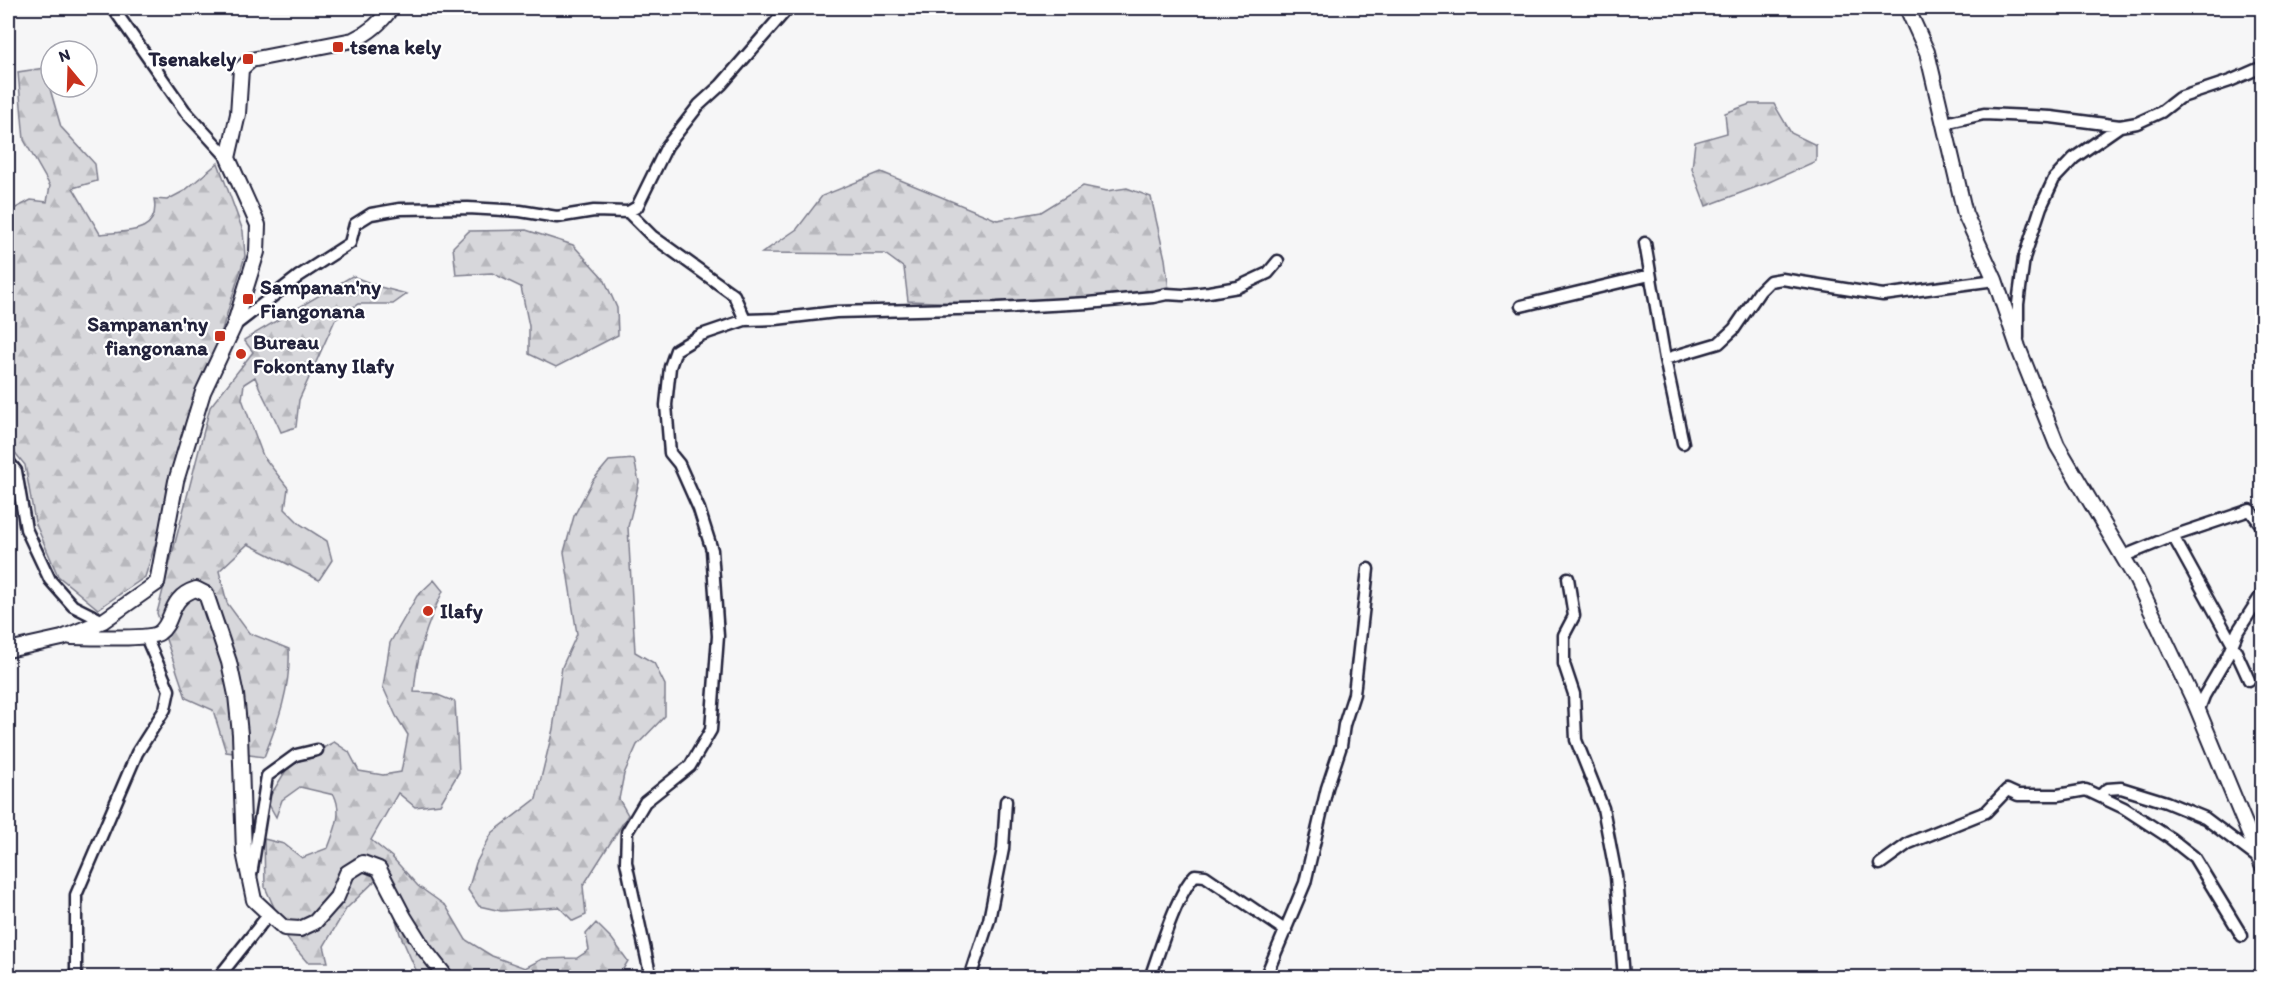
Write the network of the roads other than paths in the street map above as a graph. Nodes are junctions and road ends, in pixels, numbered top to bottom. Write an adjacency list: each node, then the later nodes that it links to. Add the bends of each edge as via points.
1 (113, 8): 8 (street, via 185,111)
2 (391, 8): 8 (street, via 368,34 251,60 241,69 238,114)
3 (788, 8): 9 (street, via 699,105 667,146 637,207)
4 (1907, 8): 6 (street, via 1927,52)
5 (2262, 67): 7 (street, via 2179,98 2137,123)
6 (1945, 123): 7 (street, via 1984,114); 13 (street, via 1965,214)
7 (2120, 126): 17 (street, via 2074,158 2054,179 2041,207 2024,258)
8 (228, 158): 16 (street, via 258,225 257,252)
9 (628, 212): 15 (street, via 652,237 734,295); 16 (street, via 594,211 557,217 468,208 400,209 371,214 355,224 350,243)
10 (1645, 243): 12 (street)
11 (1278, 261): 15 (street, via 1268,273 1238,287 1183,296 1167,294 997,308 836,312)
12 (1650, 275): 14 (street); 18 (street)
13 (1995, 280): 17 (street); 18 (street, via 1883,295 1782,279 1770,281 1719,343)
14 (1521, 306)
15 (745, 320): 46 (street, via 701,335 676,350 670,367 666,405 670,453 680,464 712,550 718,636 711,730 690,766 645,802 627,832 626,862)
16 (234, 326): 27 (street, via 203,392 176,481 157,583)
17 (2018, 347): 23 (street, via 2057,445)
18 (1665, 359): 19 (street)
19 (1683, 443)
20 (8, 461): 27 (street, via 16,471 26,529 50,580 73,606)
21 (2262, 526): 22 (street, via 2250,510)
22 (2173, 536): 23 (street); 30 (street)
23 (2124, 556): 33 (street)
24 (1368, 569): 41 (street, via 1354,694 1305,883)
25 (1568, 578): 50 (street, via 1574,616 1564,635 1564,664 1574,694 1576,740 1608,831 1616,876)
26 (2262, 594): 30 (street)
27 (103, 621): 29 (street)
28 (146, 637): 29 (street); 39 (street, via 159,633 185,592 196,589 206,594 236,695 244,852); 43 (street, via 169,690 165,709 137,753 76,895)
29 (62, 638): 31 (street)
30 (2232, 645): 32 (street); 33 (street)
31 (8, 650)
32 (2249, 680)
33 (2198, 712): 37 (street)
34 (317, 750): 39 (street, via 296,755 267,776)
35 (2100, 796): 37 (street, via 2108,789 2121,788 2166,802 2205,818); 38 (street, via 2086,790 2058,795 2018,795 2007,790 1986,812 1929,833); 42 (street, via 2194,857)
36 (1006, 801): 47 (street, via 1003,849 989,920)
37 (2261, 862)
38 (1880, 864)
39 (250, 884): 40 (street, via 254,900)
40 (269, 914): 44 (street); 45 (street, via 284,928 300,929 315,922 337,897 347,873 363,863 380,869 404,917)
41 (1286, 931): 48 (street, via 1205,876 1195,875 1188,882); 49 (street)
42 (2242, 936)
43 (76, 978)
44 (218, 978)
45 (447, 978)
46 (651, 978)
47 (970, 978)
48 (1150, 978)
49 (1265, 978)
50 (1624, 978)

